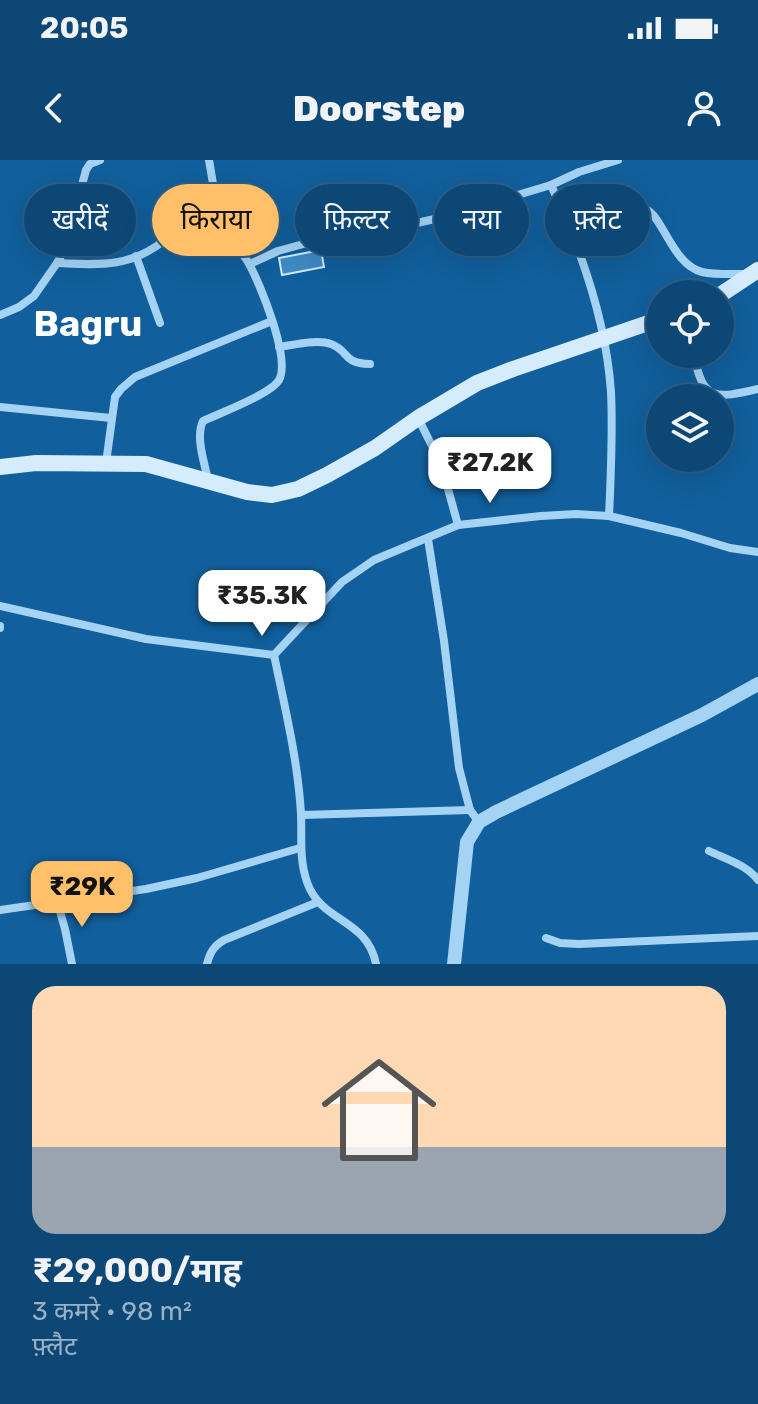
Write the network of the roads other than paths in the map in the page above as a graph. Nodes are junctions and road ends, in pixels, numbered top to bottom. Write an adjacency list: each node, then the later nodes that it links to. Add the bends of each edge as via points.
1 (100, 160): 12 (street, via 86,170)
2 (209, 160): 4 (street)
3 (618, 160): 5 (street)
4 (214, 184)
5 (553, 184)
6 (545, 187): 13 (street, via 448,216 307,243)
7 (650, 212): 14 (street, via 692,268 705,273)
8 (152, 247): 9 (street)
9 (136, 256): 12 (street, via 103,266); 18 (street)
10 (245, 256): 13 (street)
11 (580, 256): 20 (street)
12 (57, 263): 16 (street, via 34,296)
13 (250, 264): 17 (street)
14 (754, 272): 15 (main road)
15 (734, 286)
16 (0, 315)
17 (272, 321): 21 (street); 26 (street, via 135,377 115,397)
18 (160, 323)
19 (646, 324): 20 (main road)
20 (603, 338): 27 (main road, via 477,383); 31 (street, via 613,445)
21 (279, 347): 22 (street, via 332,344 349,360); 30 (street, via 283,358 278,382 203,421 200,435)
22 (370, 364)
23 (696, 368): 24 (street, via 709,393)
24 (758, 389)
25 (0, 407): 26 (street)
26 (111, 418): 28 (street)
27 (418, 418): 30 (main road, via 298,489 272,495); 32 (street, via 441,464)
28 (106, 464): 29 (main road); 30 (main road, via 146,464)
29 (0, 467)
30 (209, 482)
31 (609, 516): 32 (street, via 541,516); 34 (street)
32 (458, 525): 33 (street)
33 (428, 539): 36 (street, via 374,560 342,582); 39 (street, via 459,768)
34 (758, 552)
35 (0, 606): 36 (street, via 146,639)
36 (274, 655): 38 (street)
37 (758, 684): 39 (street, via 496,812)
38 (301, 815): 39 (street); 40 (street)
39 (474, 816): 51 (street)
40 (300, 848): 43 (street, via 197,878); 44 (street, via 306,882)
41 (709, 851): 42 (street, via 745,867)
42 (758, 880)
43 (57, 901): 45 (street); 48 (street)
44 (318, 902): 49 (street, via 224,940 209,954); 50 (street, via 361,934 373,949)
45 (0, 910)
46 (758, 936): 47 (street, via 579,944)
47 (546, 938)
48 (72, 964)
49 (207, 964)
50 (376, 964)
51 (454, 964)

